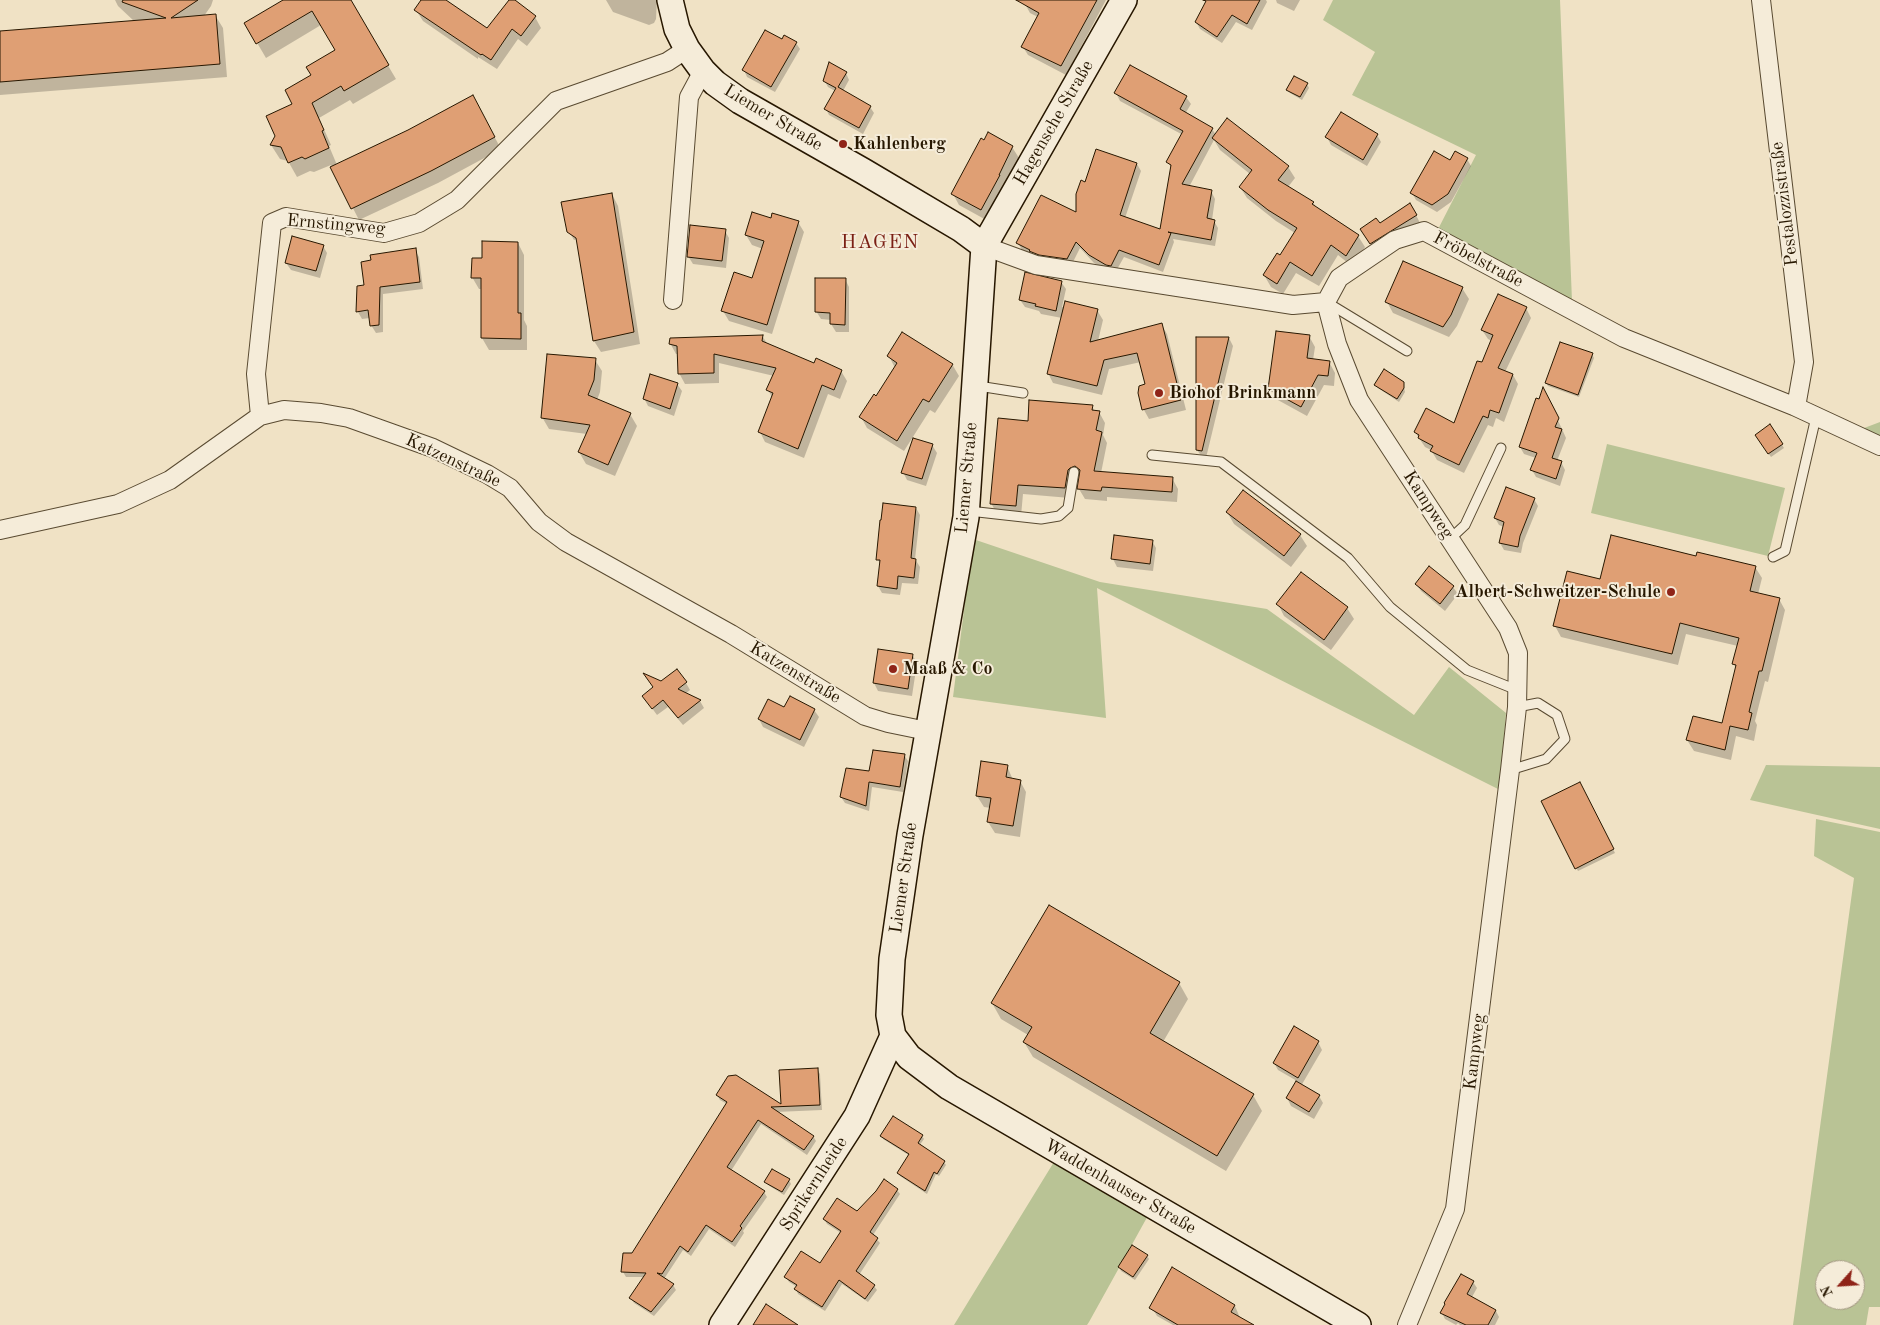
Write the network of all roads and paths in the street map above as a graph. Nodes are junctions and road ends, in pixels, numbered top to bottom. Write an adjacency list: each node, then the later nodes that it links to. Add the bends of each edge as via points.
1 (670, 0): 4 (main road, Liemer Straße, via 677,29)
2 (1124, 0): 6 (main road, Hagensche Straße)
3 (1761, 0): 12 (street, Pestalozzistraße, via 1804,362)
4 (687, 49): 5 (main road, Liemer Straße); 13 (street, Ernstingweg, via 667,62 556,100 457,200 419,223 384,233 286,217 272,223 256,374)
5 (703, 71): 6 (main road, Liemer Straße, via 740,101 863,170); 7 (street, via 689,97)
6 (984, 246): 8 (street, via 1036,265 1293,305); 10 (main road, Liemer Straße)
7 (673, 300)
8 (1326, 302): 9 (lane); 12 (street, Fröbelstraße, via 1339,278 1395,240 1424,231 1624,338); 21 (street, Kampweg, via 1337,344 1359,400)
9 (1407, 351)
10 (975, 385): 11 (lane); 19 (main road, Liemer Straße)
11 (1023, 392)
12 (1796, 406): 14 (street, Fröbelstraße)
13 (260, 416): 20 (street, Katzenstraße, via 170,480 118,504); 24 (street, Katzenstraße, via 284,410 349,418 433,448 510,488 539,522 566,542 731,634 865,716)
14 (1816, 417): 15 (street, Fröbelstraße); 22 (lane, via 1785,551)
15 (1880, 446)
16 (1501, 448): 21 (lane, via 1465,526)
17 (1152, 455): 23 (lane, via 1221,462 1348,558 1390,607 1467,670)
18 (1074, 472): 19 (lane, via 1068,508 1059,516 1042,519)
19 (966, 511): 24 (main road, Liemer Straße)
20 (0, 530)
21 (1450, 539): 23 (street, Kampweg, via 1508,628 1518,653)
22 (1773, 557)
23 (1517, 699): 25 (street, Kampweg); 25 (lane, via 1538,703 1557,715 1565,739 1546,759)
24 (927, 731): 26 (main road, Liemer Straße, via 926,768 892,959 889,1015)
25 (1510, 770): 29 (street, Kampweg, via 1455,1209)
26 (893, 1036): 27 (main road, Sprikernheide, via 857,1116 823,1179 754,1285); 28 (main road, Waddenhauser Straße, via 909,1057 949,1086)
27 (722, 1325)
28 (1358, 1325)
29 (1407, 1325)

